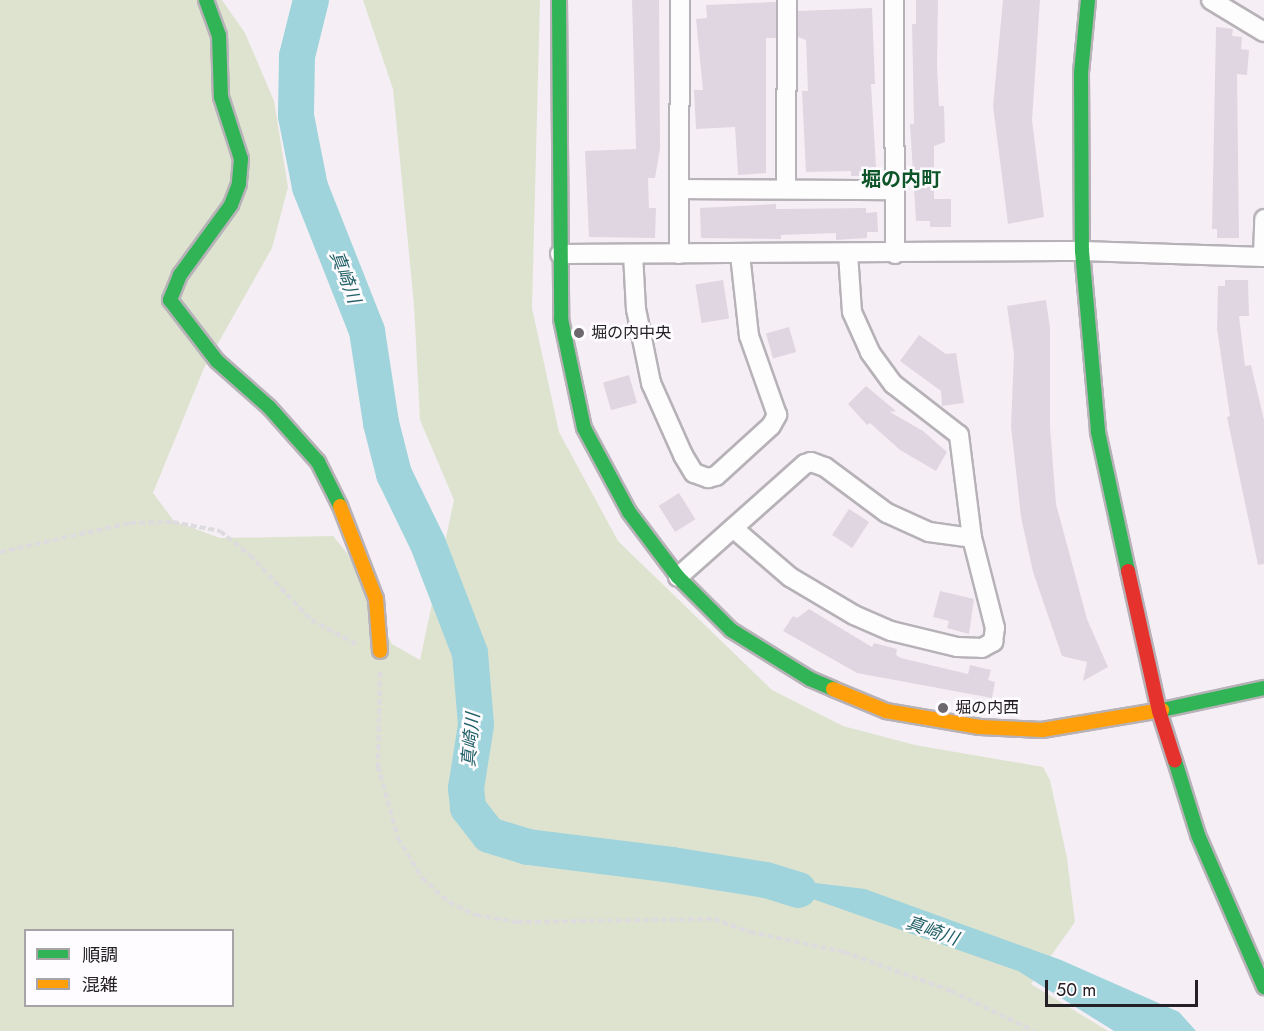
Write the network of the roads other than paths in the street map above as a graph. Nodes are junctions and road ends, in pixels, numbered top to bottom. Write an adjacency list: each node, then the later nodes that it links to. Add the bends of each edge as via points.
1 (206, 0): 24 (street, via 219,36 221,97 241,159 239,184 231,205 180,275 170,300 217,361 269,407 318,462 343,512 376,599)
2 (559, 0): 14 (street)
3 (680, 0): 9 (street)
4 (787, 0): 10 (street)
5 (894, 0): 11 (street)
6 (1088, 0): 13 (street, via 1081,73)
7 (1211, 0): 8 (street)
8 (1264, 32)
9 (679, 189): 10 (street); 16 (street)
10 (786, 189): 11 (street)
11 (895, 190): 19 (street)
12 (1264, 219): 20 (street)
13 (1082, 251): 19 (street); 20 (street); 26 (street, via 1098,432)
14 (560, 254): 15 (street); 23 (street, via 561,319 584,428 629,512)
15 (633, 254): 16 (street); 17 (street, via 636,309 651,383 683,455 694,473 708,478 716,476 771,426 777,415 749,336)
16 (679, 254): 17 (street)
17 (740, 254): 18 (street)
18 (848, 254): 19 (street); 22 (street, via 852,312 870,352 893,384 959,435)
19 (895, 254)
20 (1264, 257)
21 (733, 528): 22 (street, via 811,462 825,467 863,498 896,517 929,532); 22 (street, via 790,577 854,615 925,640 982,648 996,636); 23 (street)
22 (972, 538)
23 (678, 577): 26 (street, via 731,630 810,679 886,711 980,727 1042,730)
24 (380, 651)
25 (1264, 688): 26 (street)
26 (1159, 711): 27 (street, via 1198,835)
27 (1264, 987)

